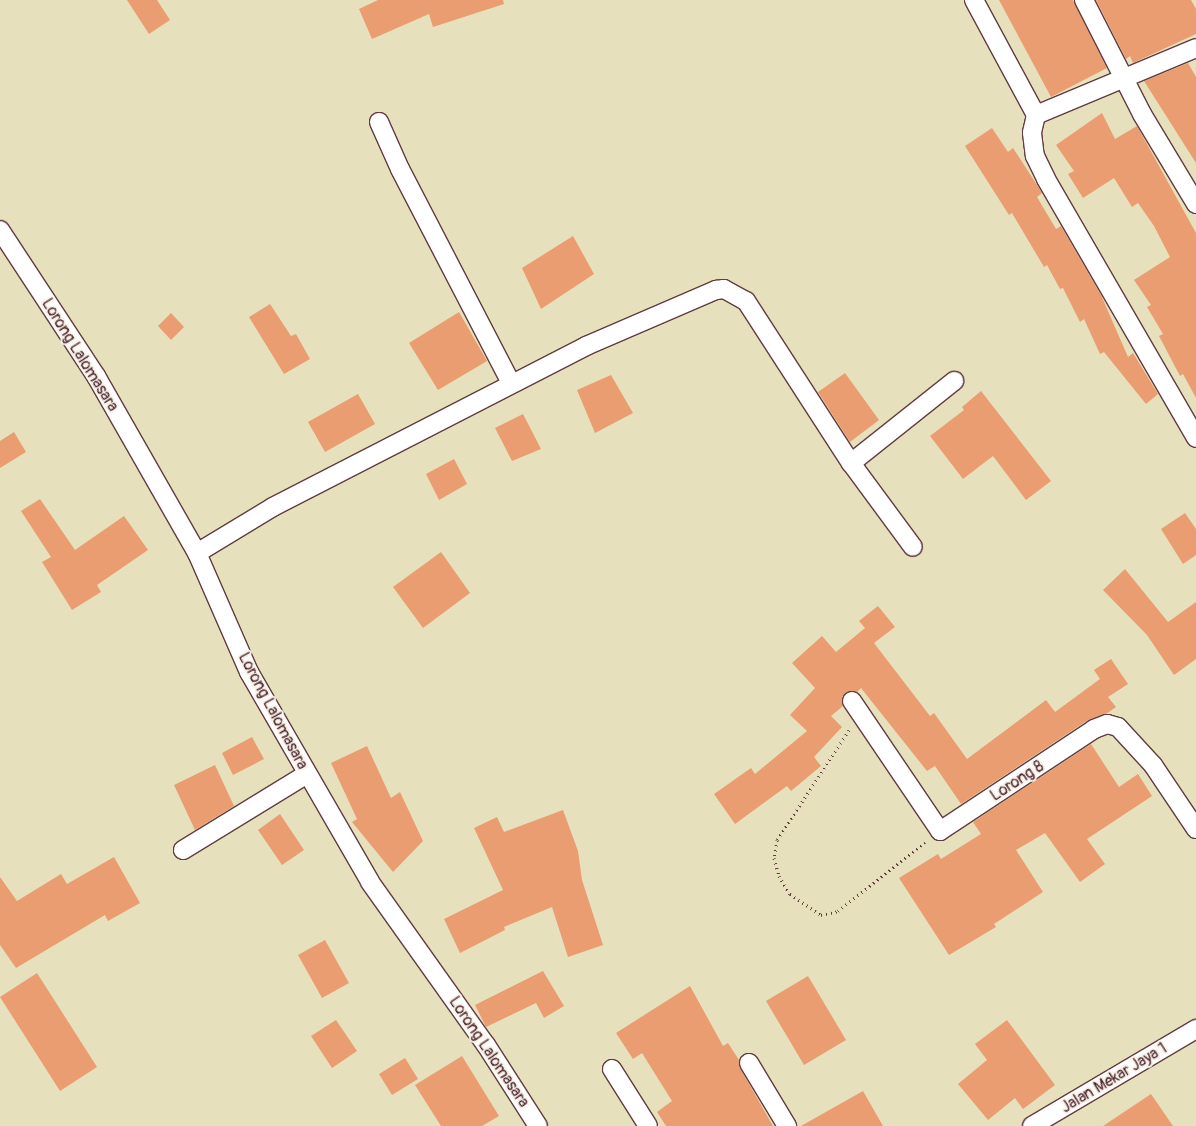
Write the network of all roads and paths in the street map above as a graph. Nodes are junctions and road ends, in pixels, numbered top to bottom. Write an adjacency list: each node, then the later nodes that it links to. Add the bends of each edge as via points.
1 (974, 0): 5 (street)
2 (1084, 0): 4 (street)
3 (1196, 48): 4 (street)
4 (1125, 80): 5 (street); 7 (street)
5 (1036, 115): 11 (street, via 1032,133 1035,156 1046,180)
6 (379, 122): 10 (street)
7 (1196, 204)
8 (0, 230): 14 (street, Lorong Lalomasara, via 96,376)
9 (954, 381): 12 (street)
10 (511, 383): 12 (street, via 586,346 724,289 746,301); 14 (street, via 272,507)
11 (1196, 438)
12 (851, 463): 13 (street)
13 (913, 547)
14 (197, 553): 16 (street, Lorong Lalomasara, via 249,672)
15 (856, 708): 18 (street); 18 (path, via 777,840 774,858 779,876 790,894 821,915 838,911)
16 (307, 774): 19 (street); 24 (street, Lorong Lalomasara, via 370,882 486,1045)
17 (1196, 829): 18 (street, Lorong 8, via 1153,765 1118,727 1107,724 1094,729)
18 (940, 831)
19 (183, 850)
20 (1196, 1029): 23 (street, Jalan Mekar Jaya 1)
21 (749, 1064): 26 (street)
22 (612, 1069): 25 (street)
23 (1051, 1122): 27 (street, Jalan Mekar Jaya 1)
24 (538, 1126)
25 (648, 1126)
26 (787, 1126)
27 (1032, 1126)

